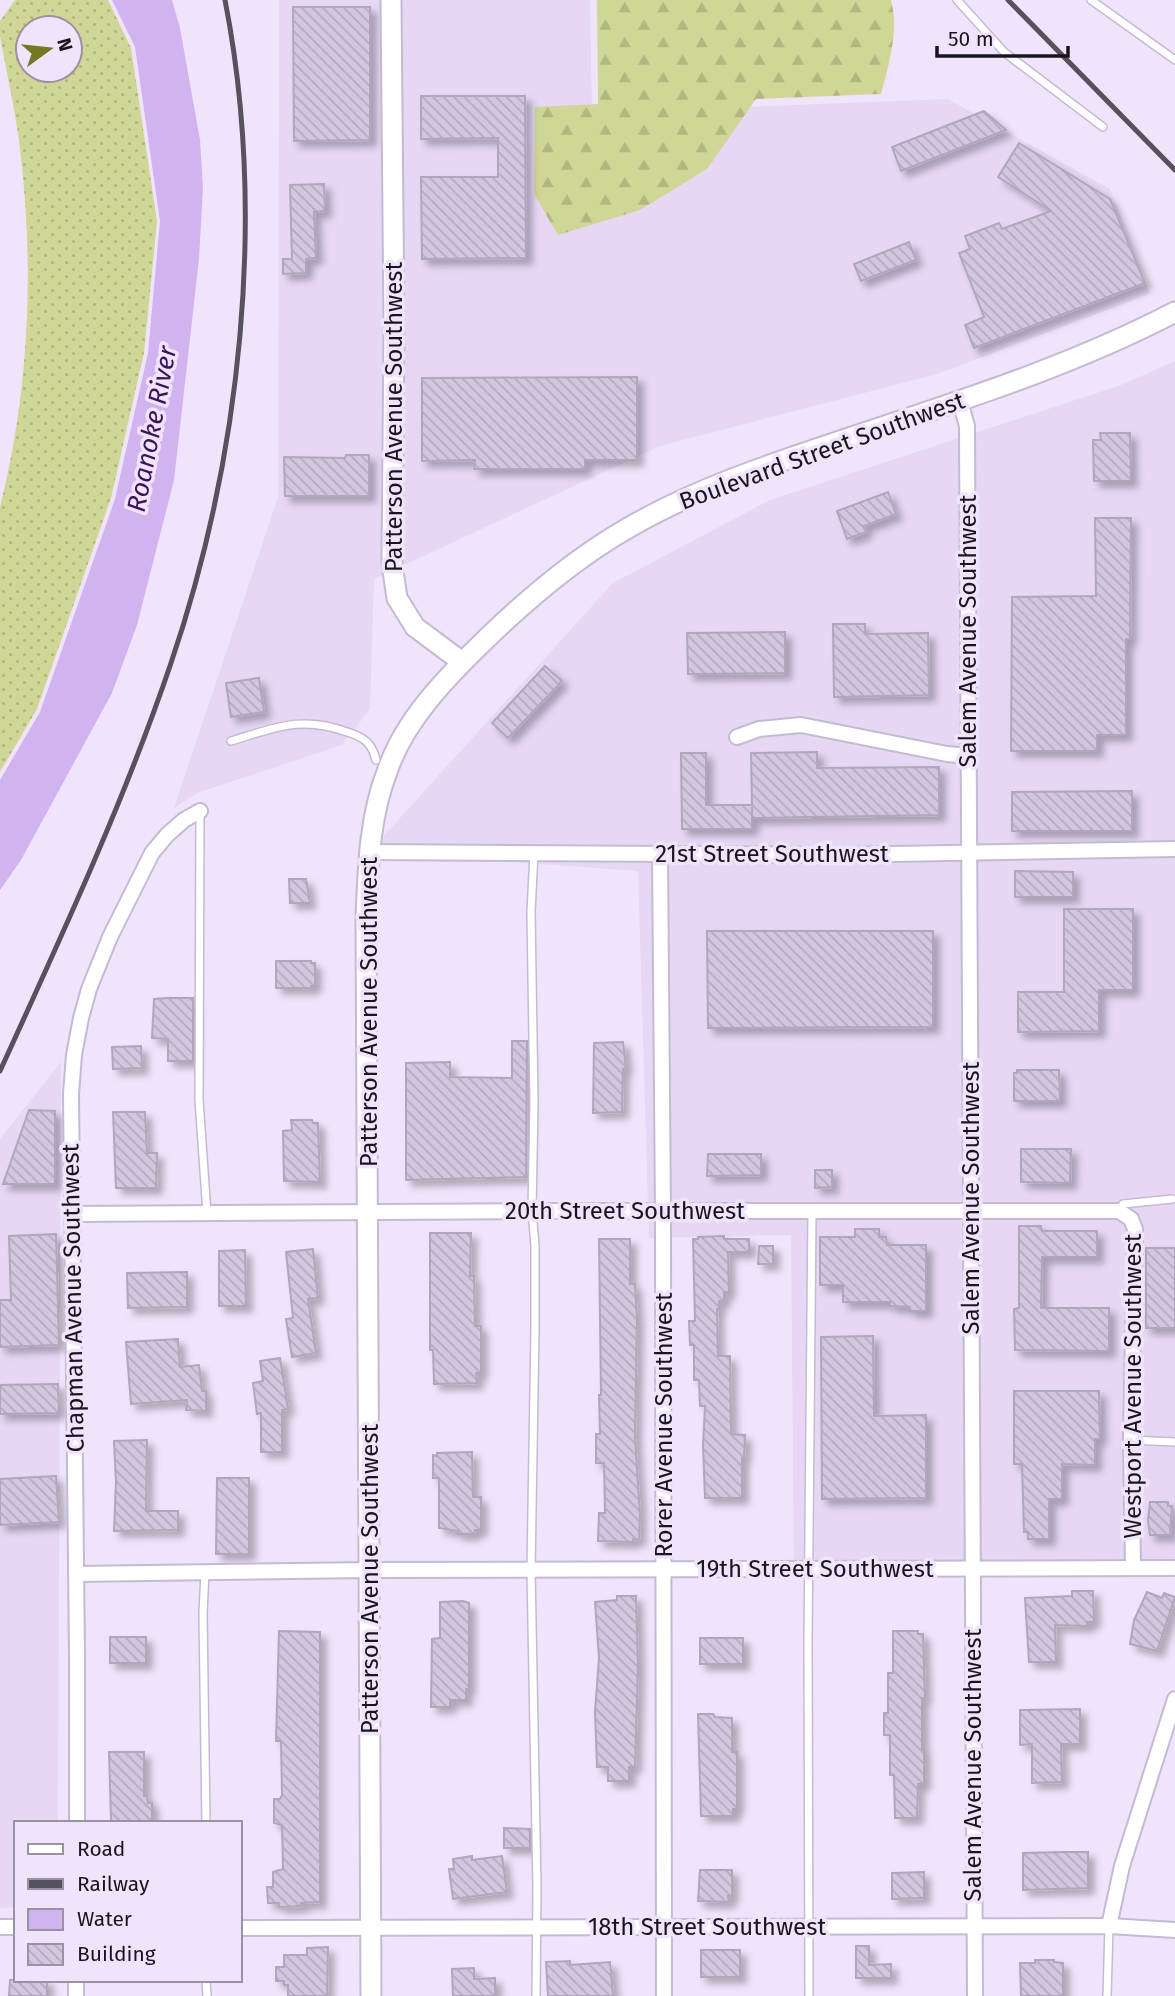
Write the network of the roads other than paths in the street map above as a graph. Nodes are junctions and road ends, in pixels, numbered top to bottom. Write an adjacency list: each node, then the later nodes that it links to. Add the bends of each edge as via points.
1 (391, 0): 8 (main road, Patterson Avenue Southwest, via 392,564 397,598 415,627)
2 (957, 0): 5 (lane, via 1004,52)
3 (1091, 0): 4 (lane)
4 (1175, 60)
5 (1103, 127)
6 (1175, 312): 7 (main road, Boulevard Street Southwest, via 1108,346)
7 (960, 401): 8 (main road, Boulevard Street Southwest, via 769,466 666,508 626,529 554,580); 11 (street, Salem Avenue Southwest, via 967,426)
8 (462, 662): 12 (main road, Patterson Avenue Southwest)
9 (737, 737): 11 (street, via 768,727 801,724)
10 (231, 741): 12 (lane, via 307,722 366,740)
11 (969, 756): 16 (street, Salem Avenue Southwest)
12 (383, 763): 15 (main road, Patterson Avenue Southwest)
13 (200, 811): 26 (lane, via 199,1100); 27 (street, Chapman Avenue Southwest, via 184,820 152,853 89,989 74,1055 71,1094)
14 (1175, 849): 16 (street, 21st Street Southwest)
15 (369, 852): 17 (street, 21st Street Southwest); 20 (main road, Patterson Avenue Southwest)
16 (969, 852): 18 (street, 21st Street Southwest); 22 (street, Salem Avenue Southwest)
17 (534, 853): 18 (street, 21st Street Southwest); 21 (lane)
18 (660, 854): 24 (street, Rorer Avenue Southwest)
19 (1172, 1199): 23 (lane, 20th Street Southwest, via 1123,1203)
20 (368, 1211): 21 (street, 20th Street Southwest); 26 (street, 20th Street Southwest); 34 (main road, Patterson Avenue Southwest)
21 (532, 1211): 24 (street, 20th Street Southwest); 35 (lane)
22 (971, 1211): 23 (street, 20th Street Southwest); 25 (street, 20th Street Southwest); 30 (street, Salem Avenue Southwest)
23 (1119, 1211): 28 (street, Westport Avenue Southwest, via 1131,1219 1135,1229)
24 (663, 1212): 25 (street, 20th Street Southwest); 33 (street, Rorer Avenue Southwest)
25 (812, 1212): 36 (lane)
26 (207, 1213): 27 (street, 20th Street Southwest)
27 (72, 1214): 38 (street, Chapman Avenue Southwest)
28 (1131, 1440): 29 (lane); 31 (street, Westport Avenue Southwest)
29 (1175, 1442)
30 (972, 1567): 31 (street, 19th Street Southwest); 36 (street, 19th Street Southwest); 46 (street, Salem Avenue Southwest)
31 (1133, 1568): 32 (street, 19th Street Southwest)
32 (1175, 1568)
33 (664, 1569): 35 (street, 19th Street Southwest); 36 (street, 19th Street Southwest); 44 (street, Rorer Avenue Southwest)
34 (370, 1570): 35 (street, 19th Street Southwest); 37 (street, 19th Street Southwest); 43 (main road, Patterson Avenue Southwest)
35 (531, 1570): 48 (lane)
36 (810, 1570): 45 (lane)
37 (205, 1572): 38 (street, 19th Street Southwest); 41 (lane)
38 (76, 1574): 40 (street, Chapman Avenue Southwest)
39 (1175, 1699): 42 (street, via 1122,1866)
40 (77, 1821)
41 (206, 1821)
42 (1109, 1926): 46 (street, 18th Street Southwest); 49 (street, 18th Street Southwest); 55 (lane)
43 (371, 1927): 47 (street, 18th Street Southwest); 48 (street, 18th Street Southwest); 50 (main road, Patterson Avenue Southwest)
44 (665, 1927): 45 (street, 18th Street Southwest); 48 (street, 18th Street Southwest); 52 (street, Rorer Avenue Southwest)
45 (810, 1927): 46 (street, 18th Street Southwest); 53 (lane)
46 (974, 1927): 54 (street, Salem Avenue Southwest)
47 (242, 1928)
48 (536, 1928): 51 (lane)
49 (1175, 1930)
50 (371, 1996)
51 (536, 1996)
52 (664, 1996)
53 (809, 1996)
54 (975, 1996)
55 (1107, 1996)

